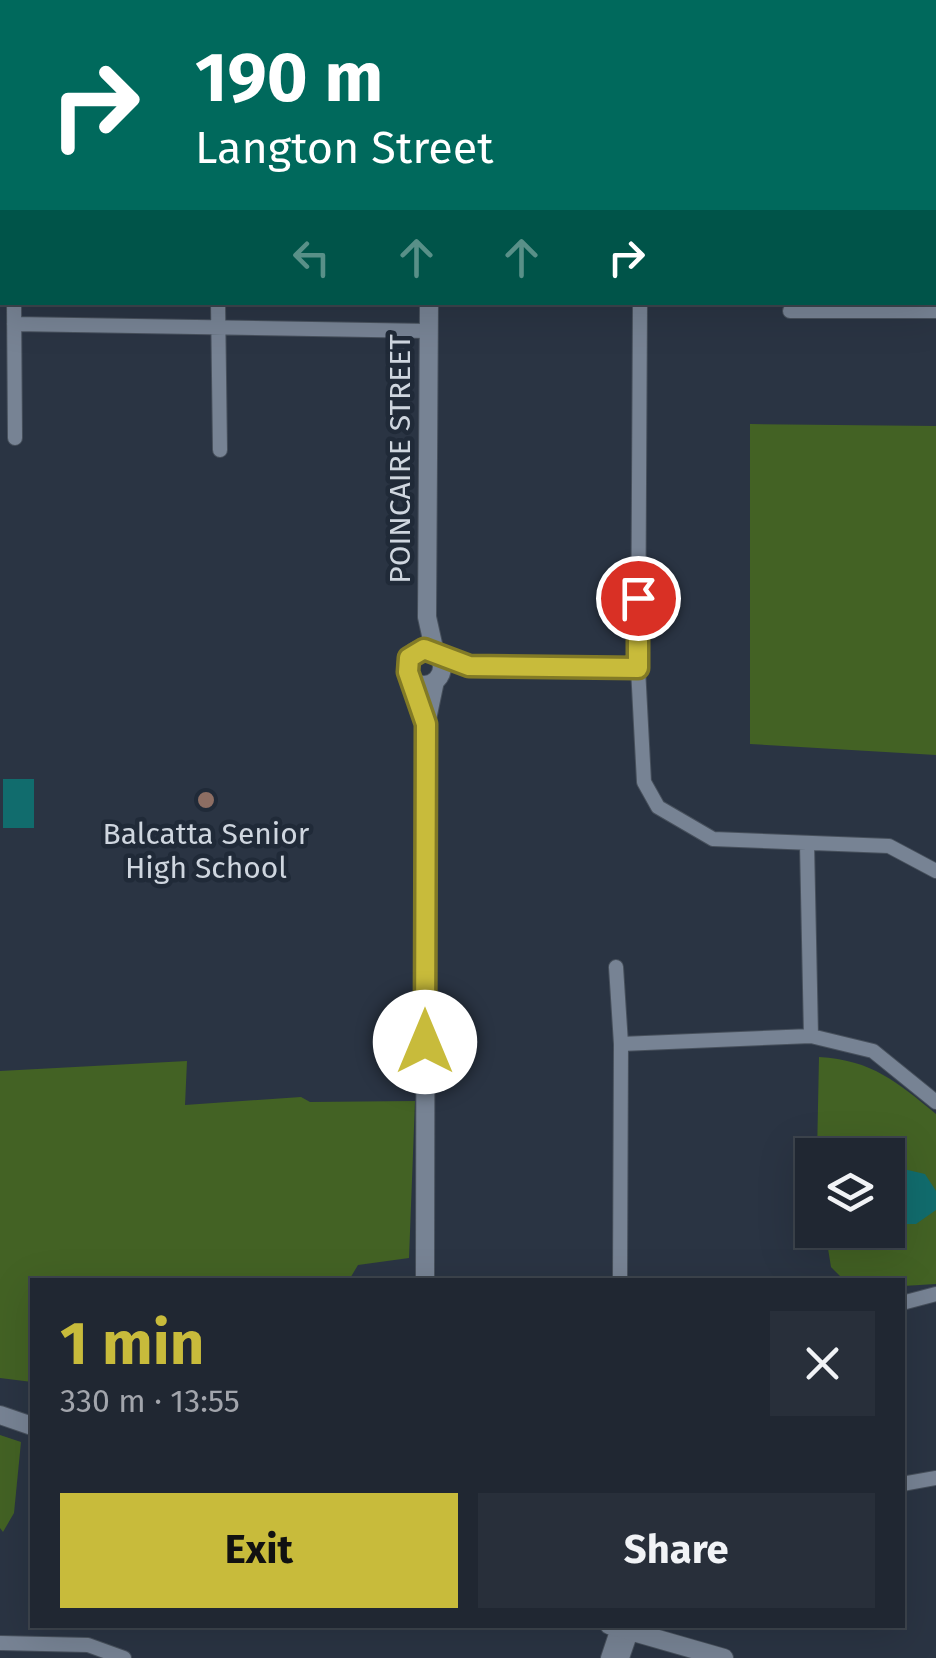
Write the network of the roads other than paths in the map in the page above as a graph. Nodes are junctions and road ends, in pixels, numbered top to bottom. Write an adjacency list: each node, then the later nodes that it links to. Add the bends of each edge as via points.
1 (14, 305): 7 (street)
2 (218, 305): 8 (street)
3 (429, 305): 9 (street, POINCAIRE STREET)
4 (640, 305): 16 (street)
5 (790, 311): 6 (street)
6 (936, 312)
7 (14, 324): 8 (street); 10 (street)
8 (218, 326): 9 (street); 11 (street)
9 (429, 331): 12 (street, POINCAIRE STREET)
10 (16, 438)
11 (220, 450)
12 (427, 617): 13 (street, POINCAIRE STREET); 14 (street, POINCAIRE STREET)
13 (415, 652): 14 (street); 17 (street, via 407,664)
14 (437, 654): 15 (street); 18 (street)
15 (469, 666): 16 (street); 18 (street)
16 (638, 668): 20 (street, via 644,782 658,808 714,839)
17 (410, 678): 18 (street, via 422,684); 19 (street)
18 (437, 678): 19 (street)
19 (426, 724): 26 (street)
20 (807, 844): 21 (street, via 890,846); 23 (street)
21 (936, 871)
22 (616, 967): 24 (street)
23 (811, 1036): 24 (street); 25 (street, via 873,1051)
24 (621, 1044): 27 (street)
25 (936, 1102)
26 (425, 1278)
27 (620, 1278)
28 (936, 1294): 29 (street)
29 (905, 1303)
30 (0, 1415): 31 (street)
31 (30, 1425)
32 (936, 1478): 33 (street)
33 (905, 1483)
34 (619, 1628): 37 (street); 38 (street); 39 (street)
35 (0, 1642): 36 (street, via 88,1644)
36 (124, 1658)
37 (608, 1658)
38 (622, 1658)
39 (724, 1658)

